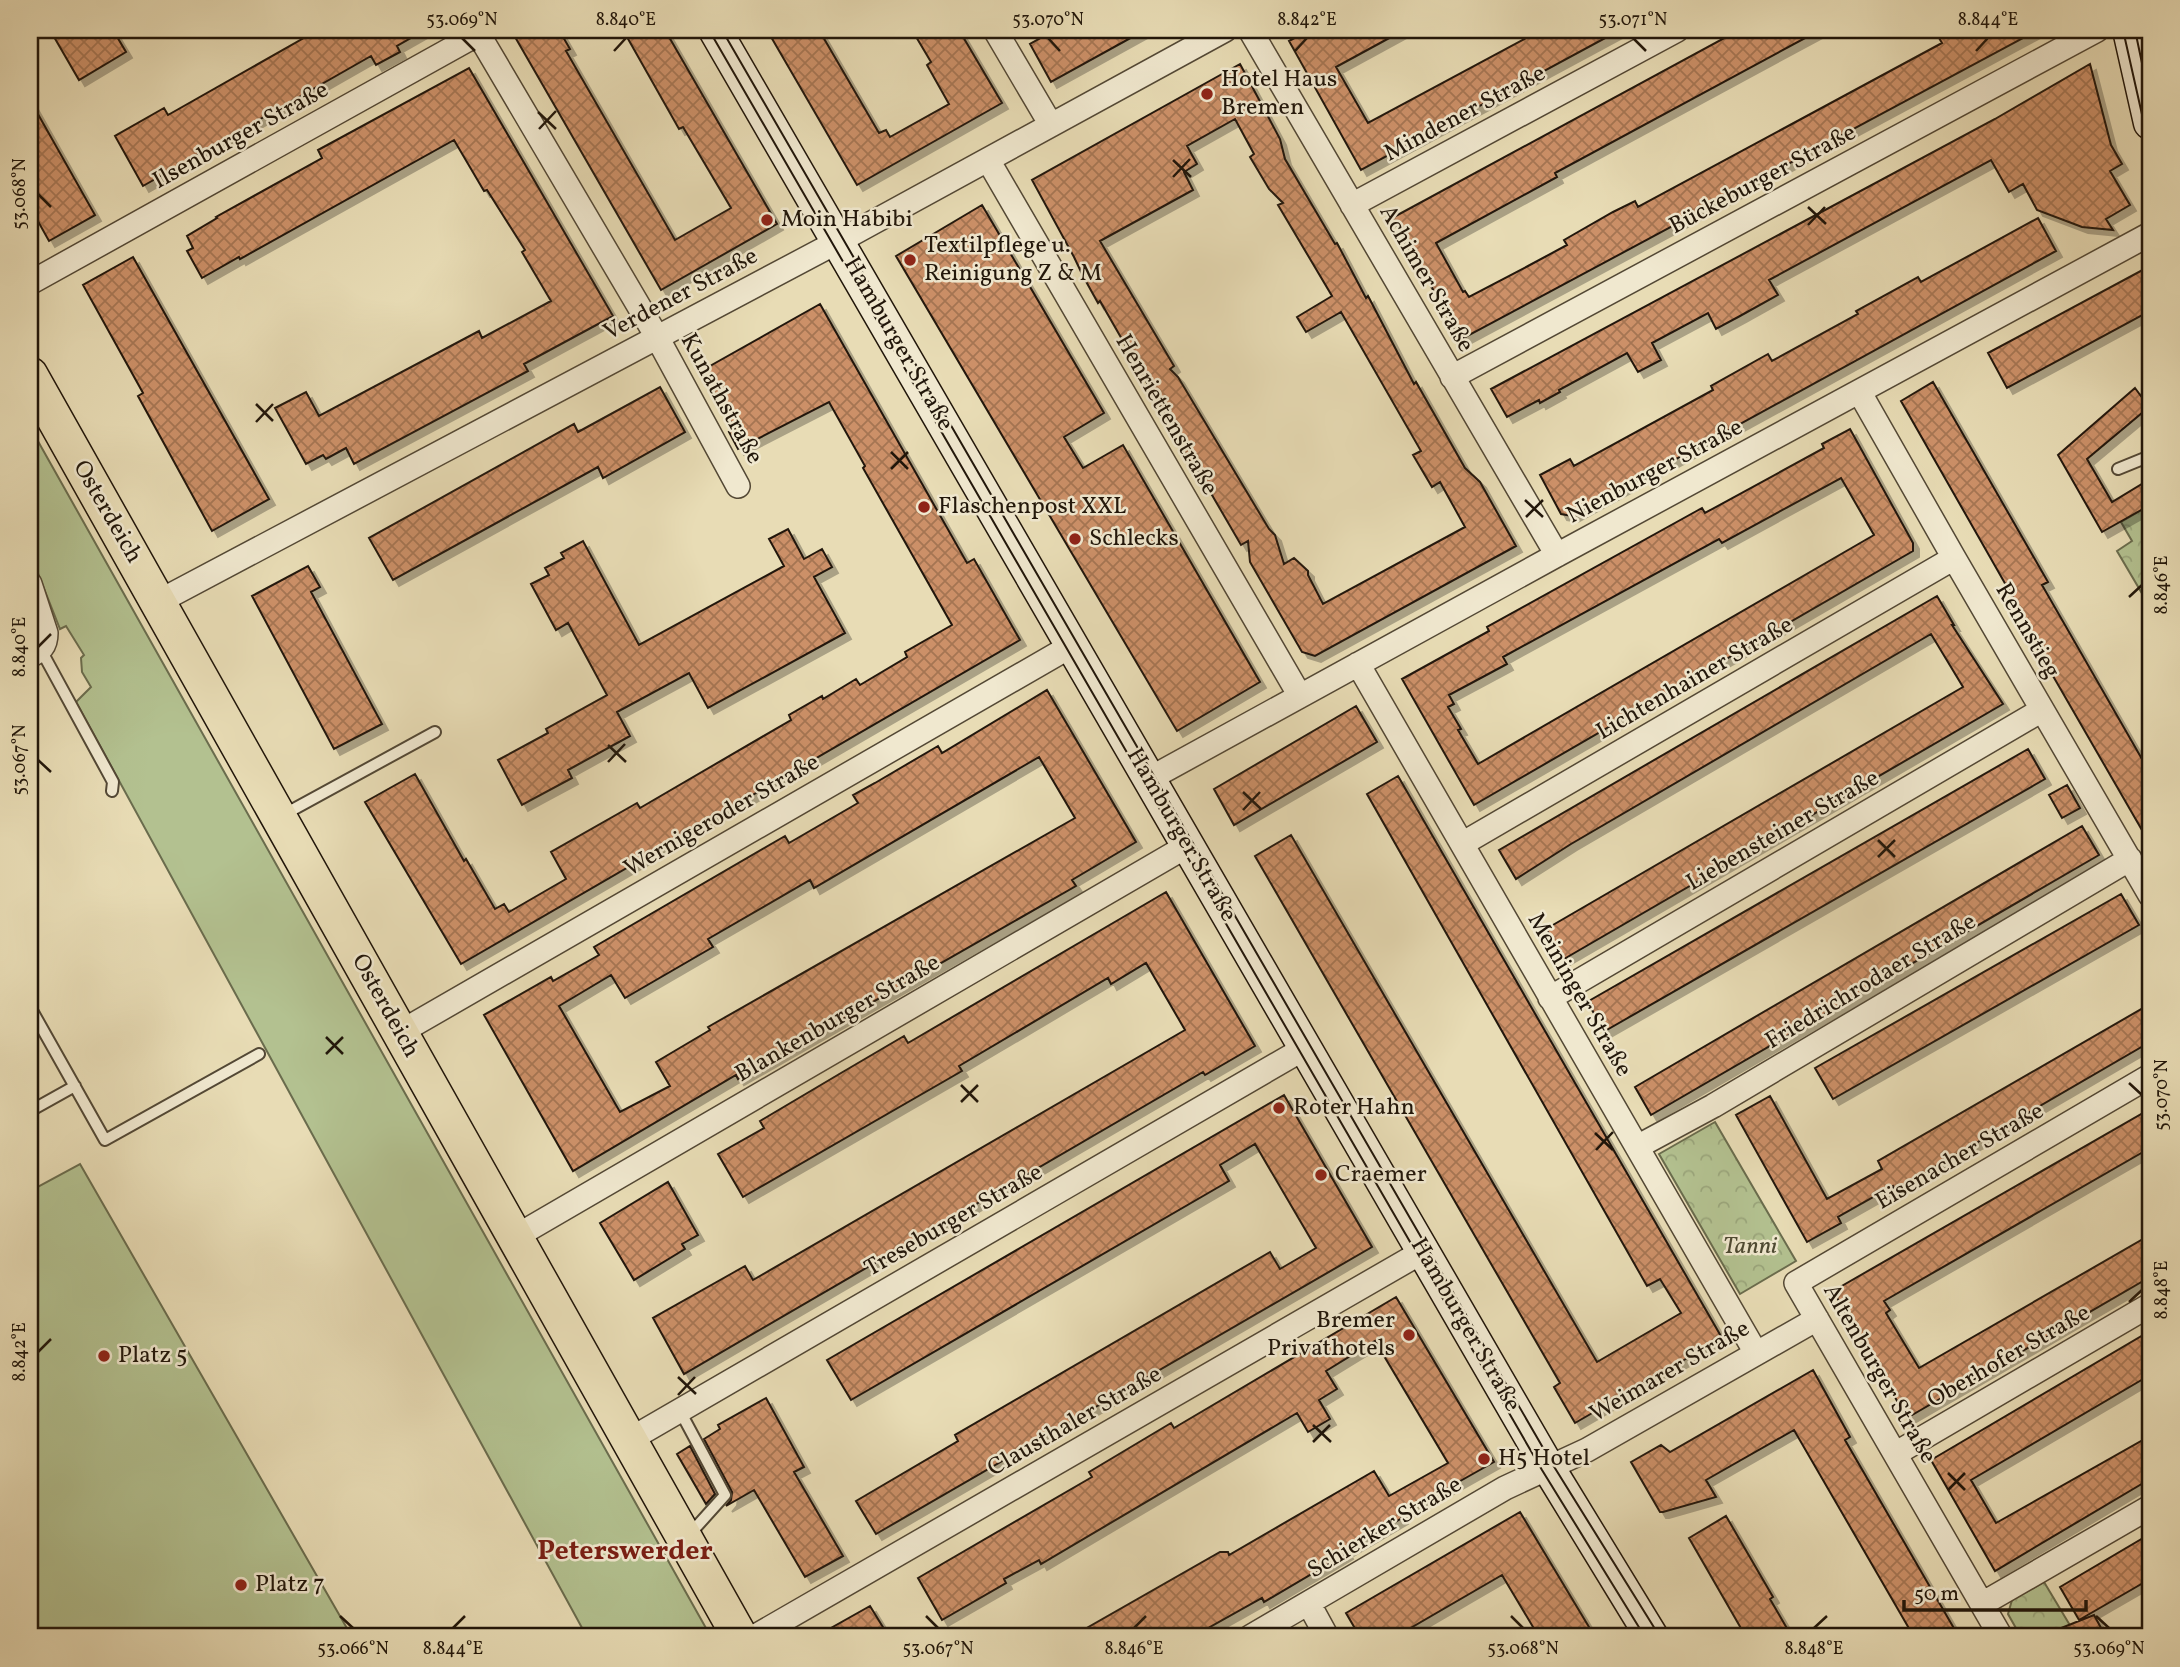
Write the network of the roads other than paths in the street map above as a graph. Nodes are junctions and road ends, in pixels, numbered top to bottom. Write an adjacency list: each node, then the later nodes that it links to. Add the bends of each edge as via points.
1 (715, 30): 14 (street, Hamburger Straße)
2 (995, 30): 10 (street)
3 (1225, 30): 10 (street, Verdener Straße)
4 (1250, 30): 12 (street, Achimer Straße)
5 (1677, 30): 12 (street, Mindener Straße)
6 (2097, 30): 18 (street, Bückeburger Straße)
7 (2129, 30): 9 (street)
8 (477, 32): 15 (street, Ilsenburger Straße); 16 (street, Kunathstraße)
9 (2150, 123)
10 (1051, 125): 11 (street, Verdener Straße)
11 (988, 160): 14 (street, Verdener Straße); 30 (street, Henriettenstraße)
12 (1352, 205): 18 (street, Achimer Straße)
13 (2150, 234): 19 (street, Nienburger Straße)
14 (839, 241): 16 (street, Verdener Straße); 27 (street, Hamburger Straße)
15 (30, 283)
16 (657, 337): 22 (street, Kunathstraße); 26 (street, Verdener Straße)
17 (30, 375): 26 (main road, Osterdeich)
18 (1452, 377): 23 (street, Achimer Straße)
19 (1860, 393): 23 (street, Nienburger Straße); 24 (street, Rennstieg)
20 (2150, 456): 21 (lane)
21 (2118, 469)
22 (738, 486)
23 (1557, 555): 29 (street, Nienburger Straße)
24 (1954, 558): 31 (street, Rennstieg); 36 (street, Lichtenhainer Straße)
25 (30, 584): 28 (street, via 46,633 46,641)
26 (158, 602): 35 (main road, Osterdeich)
27 (1071, 646): 33 (street, Hamburger Straße); 42 (street, Wernigeroder Straße)
28 (34, 651): 34 (lane, via 113,782)
29 (1358, 664): 30 (street, Nienburger Straße); 36 (street, Meininger Straße)
30 (1300, 696): 33 (street, Nienburger Straße)
31 (2042, 710): 38 (street, Rennstieg); 40 (street, Liebensteiner Straße)
32 (435, 732): 35 (lane)
33 (1149, 779): 37 (street, Hamburger Straße)
34 (112, 791)
35 (279, 817): 42 (main road, Osterdeich)
36 (1462, 844): 40 (street, Meininger Straße)
37 (1187, 845): 43 (street, Hamburger Straße); 49 (street, Blankenburger Straße)
38 (2130, 859): 39 (street, Rennstieg); 48 (street, Friedrichrodaer Straße)
39 (2150, 895)
40 (1550, 998): 48 (street, Meininger Straße)
41 (30, 1007): 46 (lane)
42 (400, 1032): 49 (main road, Osterdeich)
43 (1305, 1048): 50 (street, Hamburger Straße); 55 (street, Treseburger Straße)
44 (259, 1054): 46 (lane, via 105,1140)
45 (2150, 1076): 51 (street, Eisenacher Straße)
46 (75, 1086): 47 (lane)
47 (32, 1111)
48 (1637, 1147): 54 (street, Meininger Straße)
49 (515, 1237): 56 (main road, Osterdeich)
50 (1422, 1252): 58 (street, Hamburger Straße); 64 (street, Clausthaler Straße)
51 (1796, 1283): 53 (street, Altenburger Straße)
52 (2150, 1305): 57 (street, Oberhofer Straße)
53 (1816, 1318): 54 (street, Weimarer Straße); 57 (street, Altenburger Straße)
54 (1756, 1353): 58 (street, Weimarer Straße, via 1587,1450)
55 (680, 1411): 56 (street, Treseburger Straße); 60 (lane, via 726,1495)
56 (629, 1440): 60 (main road, Osterdeich)
57 (1895, 1454): 62 (street, Altenburger Straße)
58 (1548, 1467): 61 (street, Schierker Straße); 67 (street, Hamburger Straße)
59 (2150, 1507): 62 (street)
60 (685, 1540): 63 (main road, Osterdeich)
61 (1309, 1604): 65 (street, Schierker Straße); 66 (street)
62 (1982, 1604): 68 (street, Altenburger Straße)
63 (740, 1637)
64 (754, 1637)
65 (1250, 1637)
66 (1327, 1637)
67 (1652, 1637)
68 (2001, 1637)

